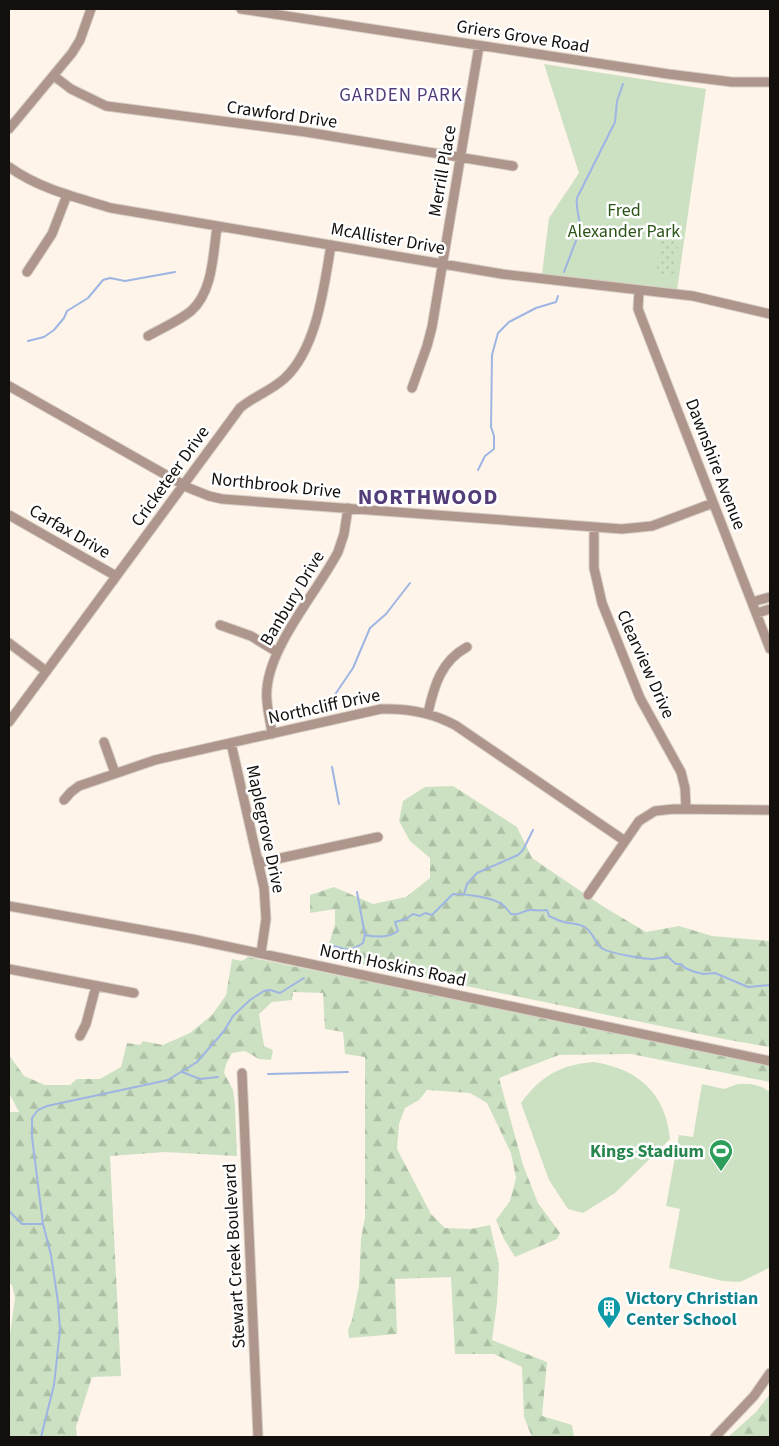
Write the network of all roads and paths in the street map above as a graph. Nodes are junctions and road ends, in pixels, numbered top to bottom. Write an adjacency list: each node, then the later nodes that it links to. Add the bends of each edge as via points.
1 (91, 9): 4 (street, via 80,40)
2 (241, 9): 3 (street, Griers Grove Road)
3 (479, 46): 5 (street, Griers Grove Road, via 732,82); 7 (street, Merrill Place)
4 (54, 76): 6 (street); 7 (street, Crawford Drive, via 87,98 114,107 306,132)
5 (770, 82)
6 (9, 130)
7 (461, 157): 8 (street, Crawford Drive); 13 (street, Merrill Place)
8 (513, 166)
9 (9, 167): 10 (street, McAllister Drive, via 35,183)
10 (67, 195): 11 (street, McAllister Drive, via 111,208); 14 (street, via 52,234)
11 (217, 227): 12 (street, McAllister Drive); 17 (street, via 207,287 201,299 186,315)
12 (331, 245): 13 (street, McAllister Drive); 20 (street, Cricketeer Drive, via 317,318 302,355 282,381 240,408)
13 (442, 264): 15 (street, McAllister Drive); 19 (street, Merrill Place, via 428,346)
14 (27, 272)
15 (639, 291): 16 (street, McAllister Drive, via 692,296); 21 (street, Dawnshire Avenue, via 638,308)
16 (770, 314)
17 (148, 336)
18 (9, 386): 20 (street, Northbrook Drive)
19 (412, 388)
20 (183, 485): 22 (street, Northbrook Drive, via 222,499); 25 (street, Cricketeer Drive)
21 (713, 503): 24 (street, Northbrook Drive, via 644,528); 27 (street, Dawnshire Avenue)
22 (348, 508): 24 (street, Northbrook Drive); 34 (street, Banbury Drive, via 338,552)
23 (9, 515): 25 (street, Carfax Drive)
24 (594, 527): 43 (street, Clearview Drive, via 594,568 602,602 640,698 681,772)
25 (116, 576): 35 (street, Cricketeer Drive)
26 (770, 596): 27 (street)
27 (752, 602): 29 (street, Dawnshire Avenue)
28 (770, 609): 29 (street)
29 (757, 613): 33 (street, Dawnshire Avenue)
30 (220, 625): 34 (street, via 251,636)
31 (9, 643): 35 (street)
32 (467, 647): 36 (street, via 447,662 437,681)
33 (770, 649)
34 (277, 652): 38 (street, Banbury Drive, via 266,692)
35 (46, 671): 37 (street, Cricketeer Drive)
36 (428, 713): 38 (street, Northcliff Drive, via 381,709); 46 (street, Northcliff Drive, via 455,725)
37 (9, 722)
38 (272, 734): 40 (street, Northcliff Drive)
39 (104, 742): 41 (street)
40 (231, 743): 41 (street, Northcliff Drive, via 155,760); 47 (street, Maplegrove Drive)
41 (115, 773): 42 (street, Northcliff Drive, via 79,786)
42 (64, 800)
43 (686, 809): 44 (street); 46 (street, via 664,809 646,815)
44 (770, 810)
45 (378, 837): 47 (street)
46 (625, 841): 48 (street)
47 (258, 864): 50 (street, Maplegrove Drive, via 266,905)
48 (588, 895)
49 (9, 906): 50 (street, North Hoskins Road)
50 (260, 953): 55 (street, North Hoskins Road)
51 (9, 969): 52 (street)
52 (96, 986): 53 (street); 54 (street)
53 (134, 993)
54 (80, 1036)
55 (770, 1061)
56 (242, 1073): 58 (street, Stewart Creek Boulevard)
57 (770, 1374): 59 (street, via 750,1401)
58 (258, 1437)
59 (715, 1437)

